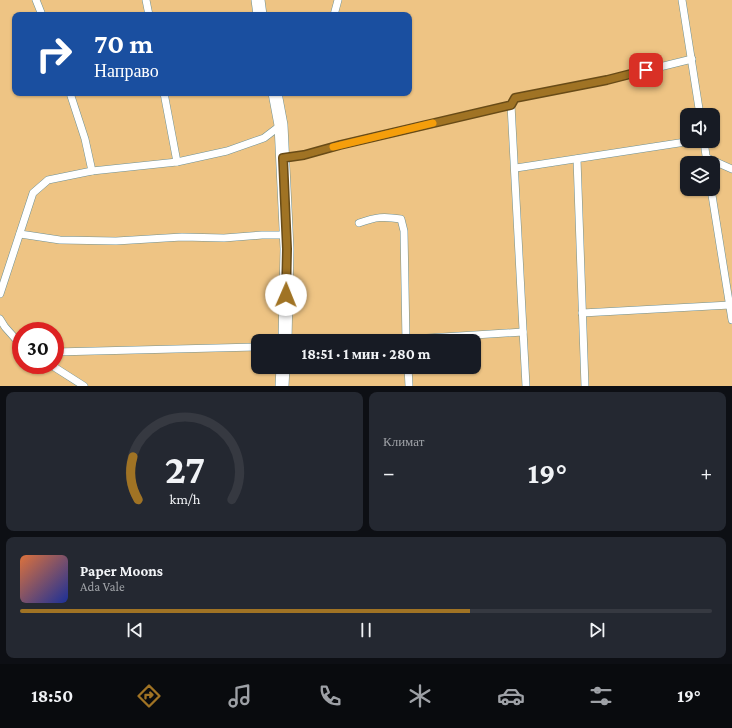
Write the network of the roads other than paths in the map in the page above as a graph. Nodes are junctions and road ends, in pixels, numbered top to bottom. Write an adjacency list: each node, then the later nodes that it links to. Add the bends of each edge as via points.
1 (36, 0): 6 (lane)
2 (146, 0): 7 (lane)
3 (258, 0): 8 (street)
4 (338, 0): 9 (lane)
5 (682, 0): 10 (lane)
6 (41, 12)
7 (148, 12)
8 (260, 12)
9 (335, 12)
10 (692, 59): 14 (lane, via 607,80 515,98); 15 (lane)
11 (71, 96): 24 (lane)
12 (165, 96): 20 (lane)
13 (276, 96): 16 (street)
14 (511, 105): 18 (lane); 22 (lane)
15 (699, 108)
16 (281, 125): 18 (street); 20 (lane, via 264,138 227,151)
17 (680, 143): 19 (lane)
18 (283, 158): 28 (street)
19 (577, 159): 22 (lane); 31 (lane)
20 (177, 162): 24 (lane)
21 (720, 166): 23 (lane)
22 (516, 168): 34 (lane)
23 (732, 170)
24 (92, 171): 27 (lane, via 48,180 33,193)
25 (712, 196): 30 (lane)
26 (359, 223): 36 (lane, via 374,218 401,219 404,231)
27 (20, 234): 28 (lane, via 60,240 116,241); 29 (lane)
28 (286, 235): 35 (street)
29 (0, 294)
30 (730, 305): 31 (lane); 33 (lane)
31 (582, 313): 48 (lane)
32 (0, 319): 37 (lane)
33 (732, 320)
34 (523, 332): 38 (lane); 47 (lane)
35 (285, 334)
36 (406, 334)
37 (12, 335)
38 (481, 335)
39 (251, 347): 40 (lane)
40 (64, 352)
41 (64, 373): 44 (lane)
42 (283, 374): 45 (street)
43 (408, 374): 46 (lane)
44 (84, 386)
45 (282, 386)
46 (409, 386)
47 (526, 386)
48 (585, 386)

